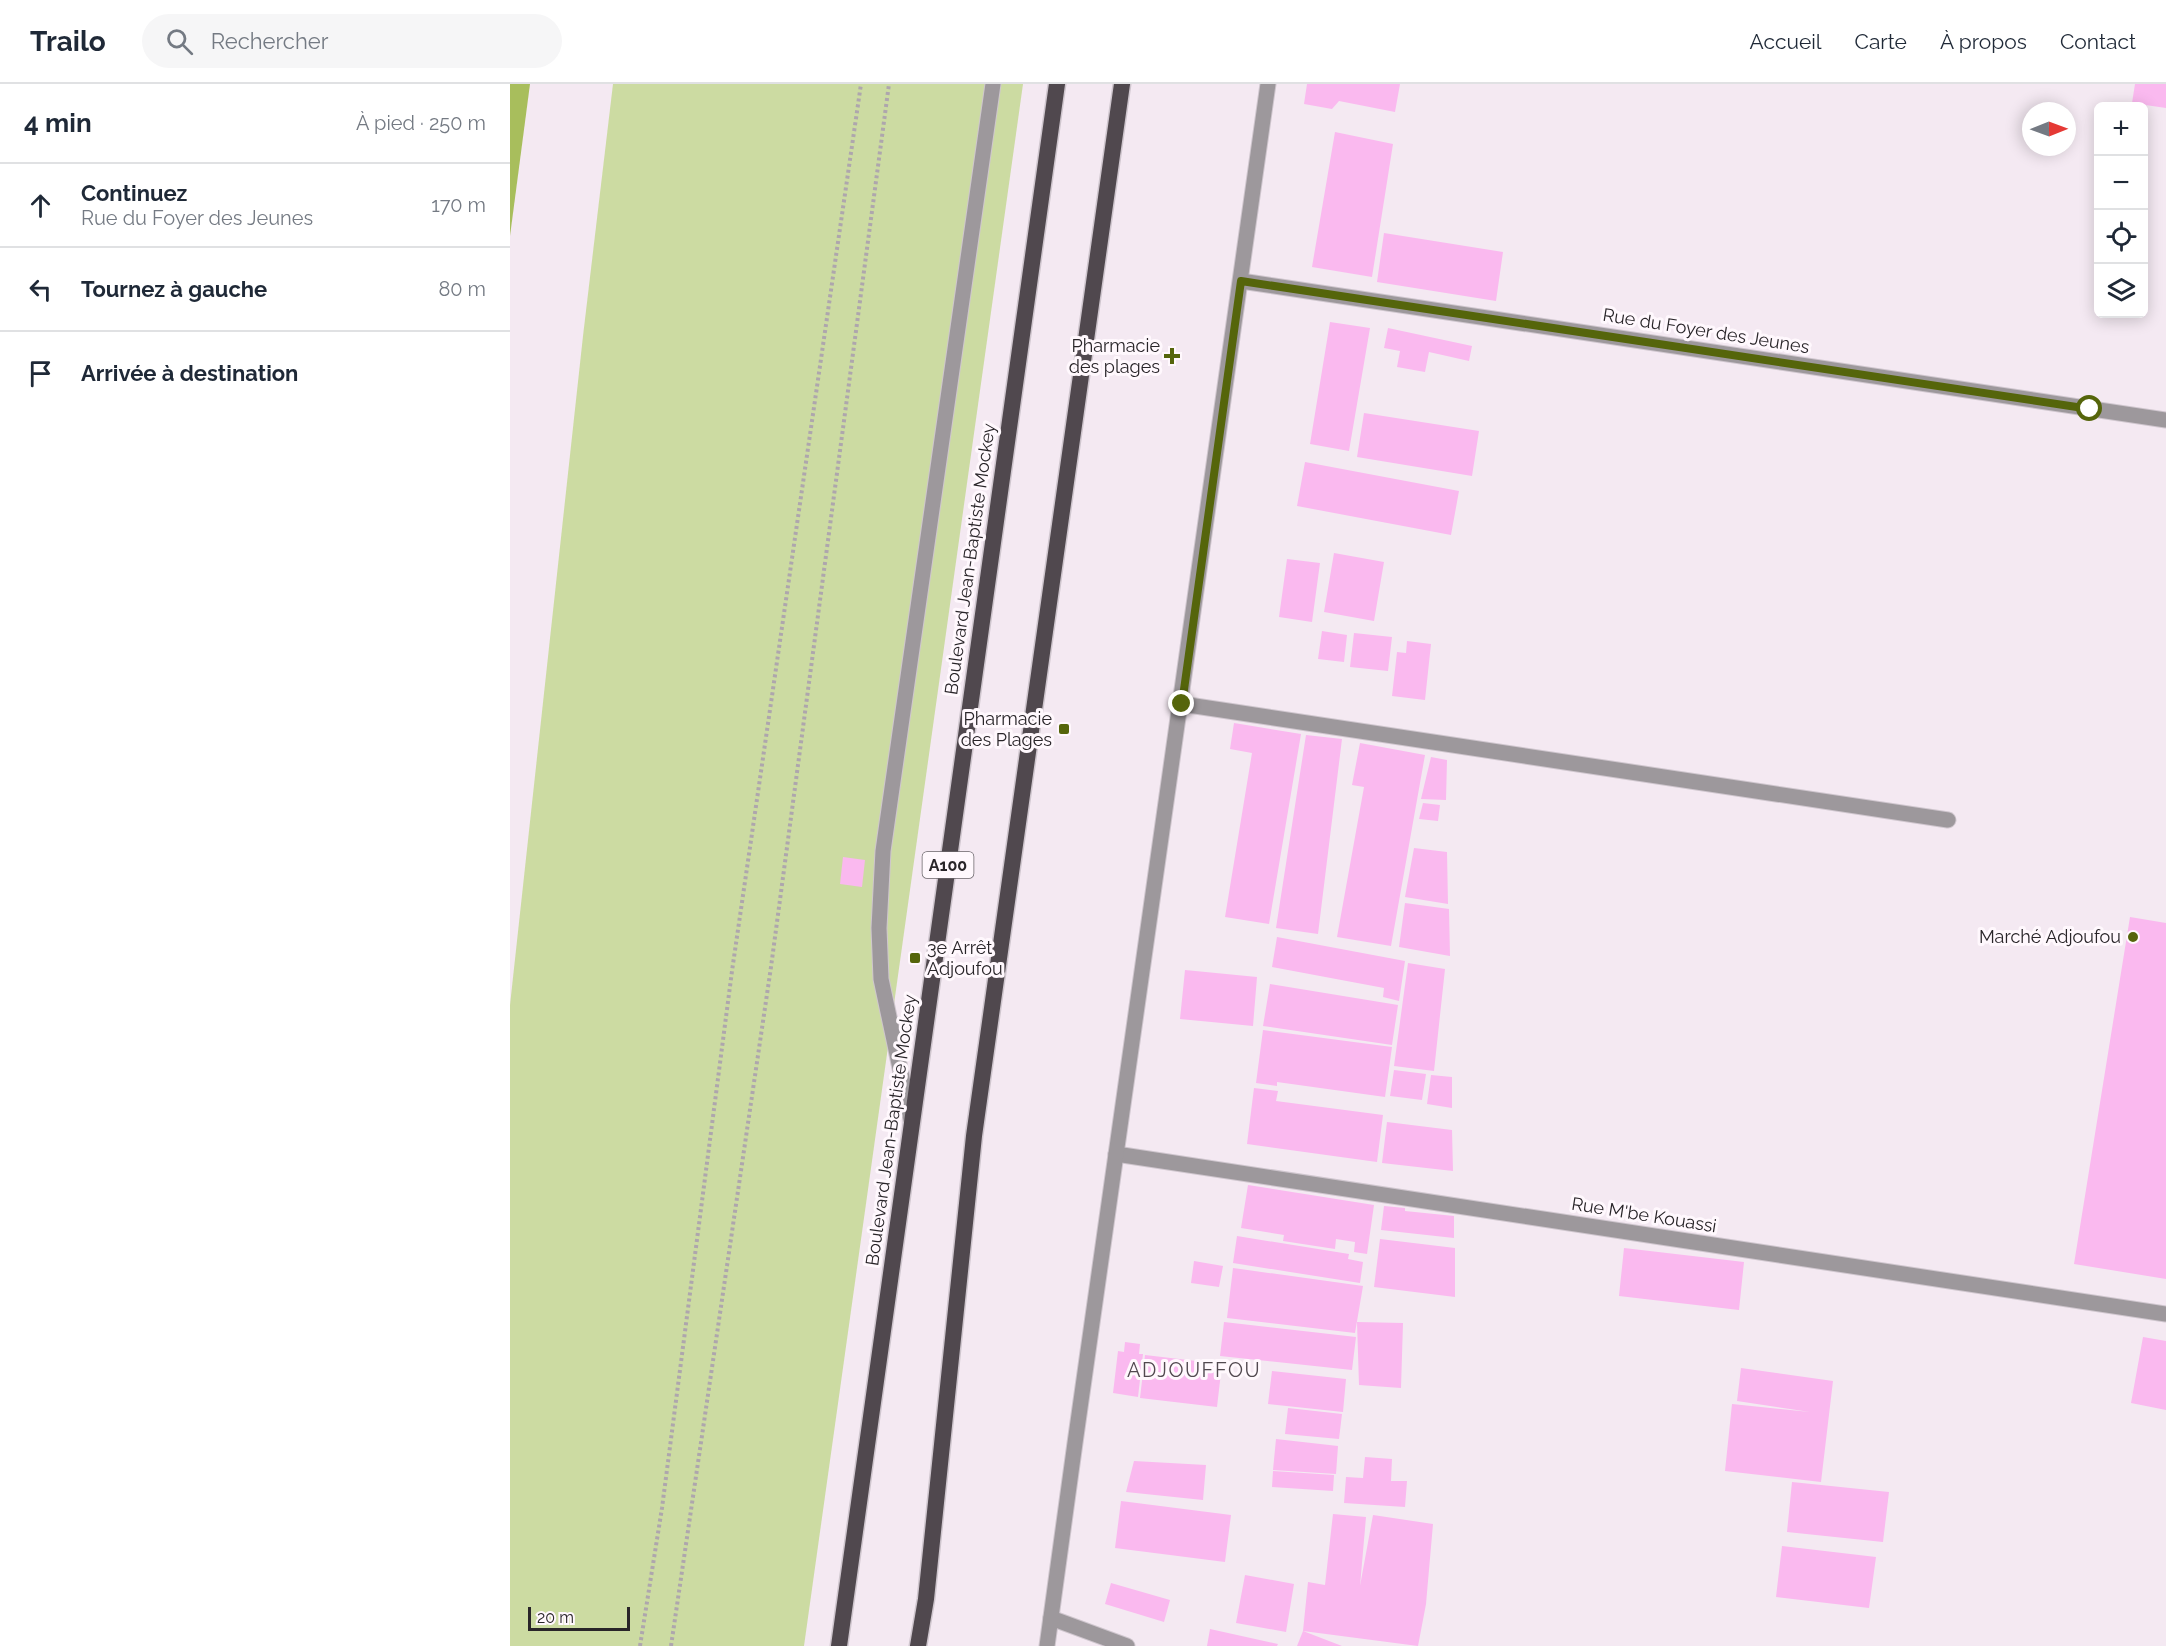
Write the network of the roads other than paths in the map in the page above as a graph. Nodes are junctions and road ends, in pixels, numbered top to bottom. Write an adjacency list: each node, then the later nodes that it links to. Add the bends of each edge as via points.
1 (993, 84): 9 (street, via 880,886 880,979)
2 (1057, 84): 9 (highway, Boulevard Jean-Baptiste Mockey / A100)
3 (1122, 84): 14 (highway, via 974,1136)
4 (1268, 84): 5 (street)
5 (1241, 281): 6 (street, Rue du Foyer des Jeunes); 7 (street)
6 (2166, 420)
7 (1182, 704): 8 (street); 10 (street)
8 (1948, 820)
9 (912, 1124): 13 (highway, Boulevard Jean-Baptiste Mockey / A100)
10 (1116, 1154): 11 (street, Rue M'be Kouassi); 12 (street)
11 (2166, 1314)
12 (1051, 1618): 15 (street); 16 (street)
13 (839, 1646)
14 (918, 1646)
15 (1047, 1646)
16 (1127, 1646)

